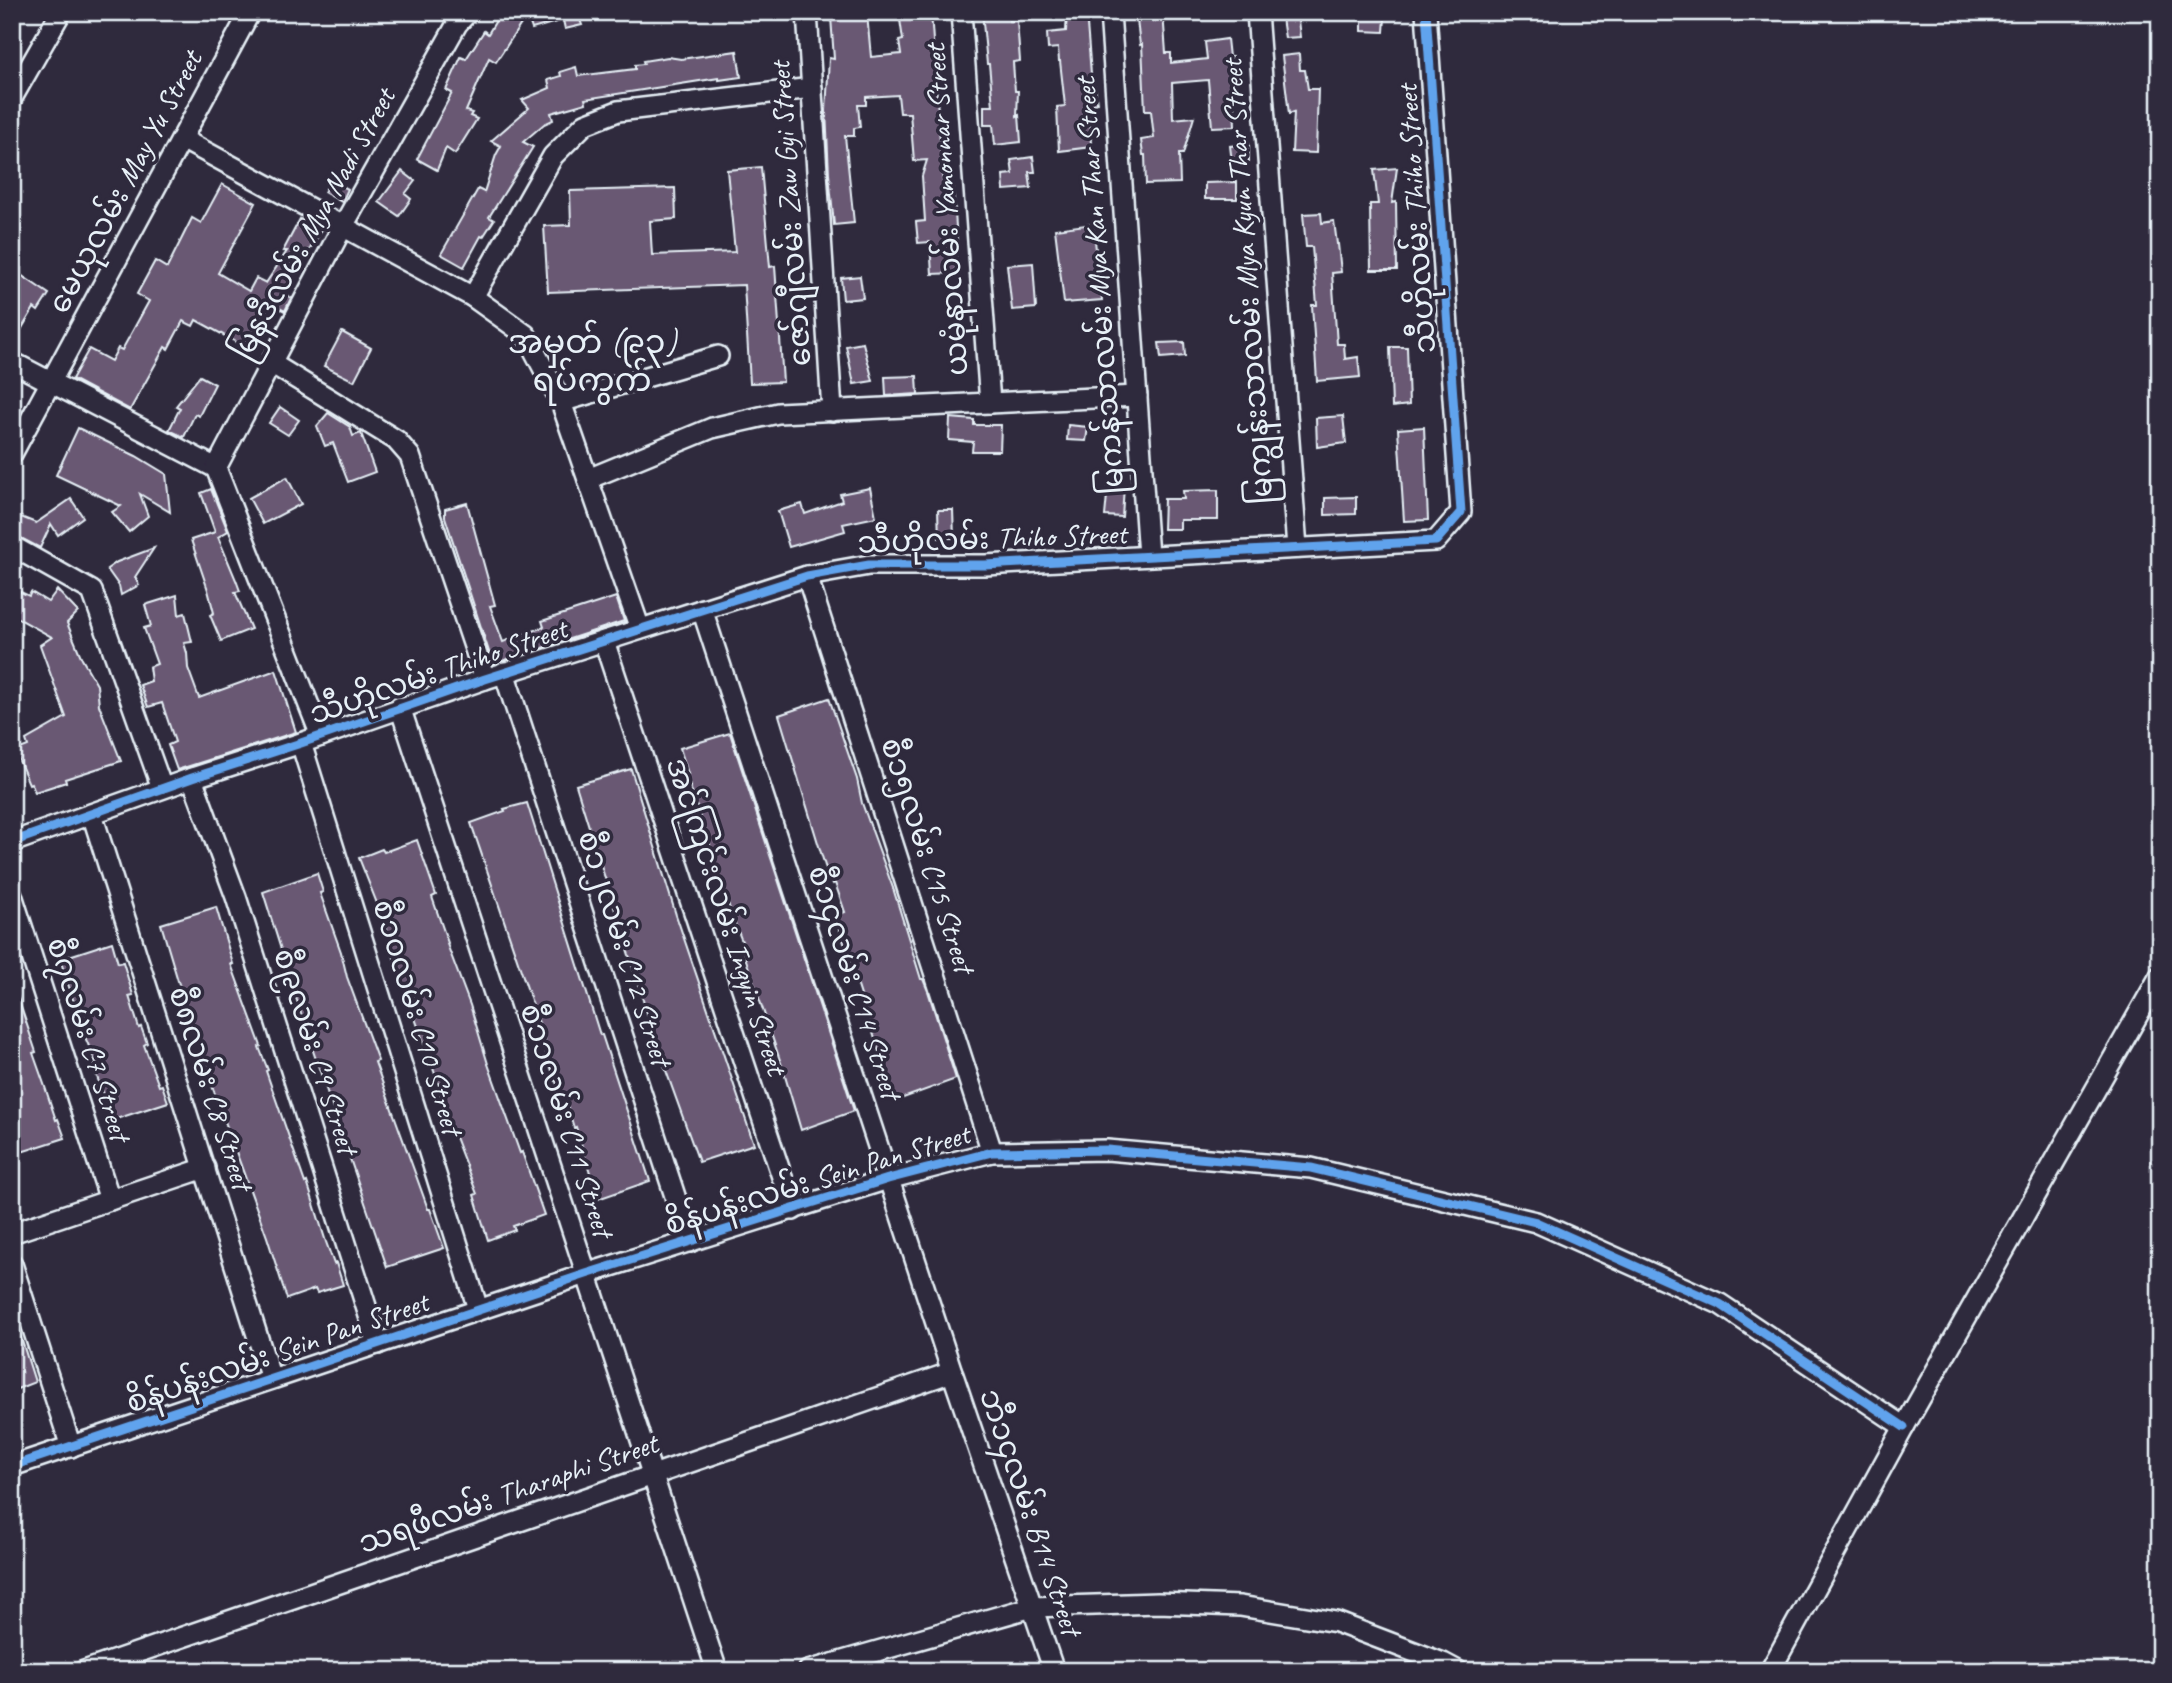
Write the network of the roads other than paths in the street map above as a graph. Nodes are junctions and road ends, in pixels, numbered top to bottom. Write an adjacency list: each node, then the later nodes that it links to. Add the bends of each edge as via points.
1 (61, 12): 10 (street)
2 (250, 12): 11 (street, မေယုလမ်း May Yu Street)
3 (468, 12): 12 (street, မြနဒီလမ်း Mya Nadi Street)
4 (807, 12): 9 (street, ဇော်ဂျီလမ်း Zaw Gyi Street)
5 (961, 12): 20 (street, ယမုံနာလမ်း Yamonnar Street)
6 (1110, 12): 18 (street, မြကန်သာလမ်း Mya Kan Thar Street)
7 (1257, 12): 26 (street, မြကျွန်းသာလမ်း Mya Kyun Thar Street)
8 (1426, 12): 26 (street, သီဟိုလမ်း Thiho Street, via 1461,512 1436,541)
9 (812, 88): 13 (street, via 618,111 585,124 553,156); 21 (street, ဇော်ဂျီလမ်း Zaw Gyi Street)
10 (12, 98)
11 (182, 139): 12 (street); 17 (street, မေယုလမ်း May Yu Street)
12 (343, 226): 13 (street); 16 (street, မြနဒီလမ်း Mya Nadi Street)
13 (473, 298): 19 (street, via 526,335)
14 (718, 356): 19 (street)
15 (12, 362): 17 (street)
16 (271, 363): 23 (street, မြနဒီလမ်း Mya Nadi Street); 33 (street, via 404,447)
17 (51, 382): 22 (street, မေယုလမ်း May Yu Street); 23 (street)
18 (1137, 396): 20 (street); 27 (street, မြကန်သာလမ်း Mya Kan Thar Street)
19 (561, 402): 24 (street)
20 (990, 403): 21 (street)
21 (832, 411): 24 (street, via 778,414 712,428)
22 (12, 454)
23 (216, 468): 35 (street)
24 (588, 479): 30 (street)
25 (12, 546): 38 (street, via 92,592)
26 (1297, 548): 27 (street, သီဟိုလမ်း Thiho Street)
27 (1148, 556): 28 (street, သီဟိုလမ်း Thiho Street, via 985,565 869,565)
28 (807, 576): 29 (street, သီဟိုလမ်း Thiho Street); 43 (street, စီ၁၅လမ်း C15 Street)
29 (702, 609): 30 (street, သီဟိုလမ်း Thiho Street); 45 (street, စီ၁၄လမ်း C14 Street)
30 (640, 629): 31 (street, သီဟိုလမ်း Thiho Street)
31 (604, 641): 32 (street, သီဟိုလမ်း Thiho Street); 47 (street, အင်ကြင်းလမ်း Ingyin Street)
32 (504, 672): 33 (street, သီဟိုလမ်း Thiho Street); 49 (street, စီ၁၂လမ်း C12 Street)
33 (485, 679): 34 (street, သီဟိုလမ်း Thiho Street)
34 (400, 707): 35 (street, သီဟိုလမ်း Thiho Street); 51 (street, စီ၁၁လမ်း C11 Street)
35 (321, 736): 36 (street, သီဟိုလမ်း Thiho Street)
36 (301, 743): 37 (street, သီဟိုလမ်း Thiho Street); 52 (street, စီ၁၀လမ်း C10 Street)
37 (192, 778): 38 (street, သီဟိုလမ်း Thiho Street); 53 (street, စီ၉လမ်း C9 Street, via 236,897)
38 (162, 788): 39 (street, သီဟိုလမ်း Thiho Street)
39 (92, 814): 40 (street, သီဟိုလမ်း Thiho Street); 44 (street, စီ၈လမ်း C8 Street)
40 (12, 842)
41 (12, 895): 46 (street, စီ၇လမ်း C7 Street)
42 (2160, 976): 56 (street)
43 (992, 1152): 45 (street, စိန်ပန်းလမ်း Sein Pan Street); 56 (street, စိန်ပန်းလမ်း Sein Pan Street, via 1107,1150 1311,1168 1536,1222 1720,1304)
44 (205, 1168): 46 (street); 55 (street, စီ၈လမ်း C8 Street)
45 (888, 1180): 47 (street, စိန်ပန်းလမ်း Sein Pan Street); 54 (street, စီ၁၄လမ်း C14 Street)
46 (110, 1200): 48 (street)
47 (793, 1210): 49 (street, စိန်ပန်းလမ်း Sein Pan Street)
48 (12, 1233)
49 (690, 1242): 51 (street, စိန်ပန်းလမ်း Sein Pan Street)
50 (12, 1264): 57 (street)
51 (586, 1274): 52 (street, စိန်ပန်းလမ်း Sein Pan Street); 59 (street, စီ၁၁လမ်း C11 Street)
52 (478, 1310): 53 (street, စိန်ပန်းလမ်း Sein Pan Street)
53 (378, 1344): 55 (street, စိန်ပန်းလမ်း Sein Pan Street)
54 (952, 1372): 59 (street, သရဖီလမ်း Tharaphi Street); 60 (street, ဘီ၁၄လမ်း B14 Street)
55 (271, 1379): 57 (street, စိန်ပန်းလမ်း Sein Pan Street)
56 (1903, 1427): 66 (street)
57 (71, 1447): 58 (street, စိန်ပန်းလမ်း Sein Pan Street)
58 (12, 1466)
59 (652, 1474): 61 (street, သရဖီလမ်း Tharaphi Street); 62 (street, စီ၁၁လမ်း C11 Street)
60 (1032, 1606): 63 (street); 64 (street, ဘီ၁၄လမ်း B14 Street); 65 (street, via 1240,1606 1336,1622)
61 (84, 1671)
62 (717, 1671)
63 (808, 1671)
64 (1054, 1671)
65 (1458, 1671)
66 (1769, 1671)

